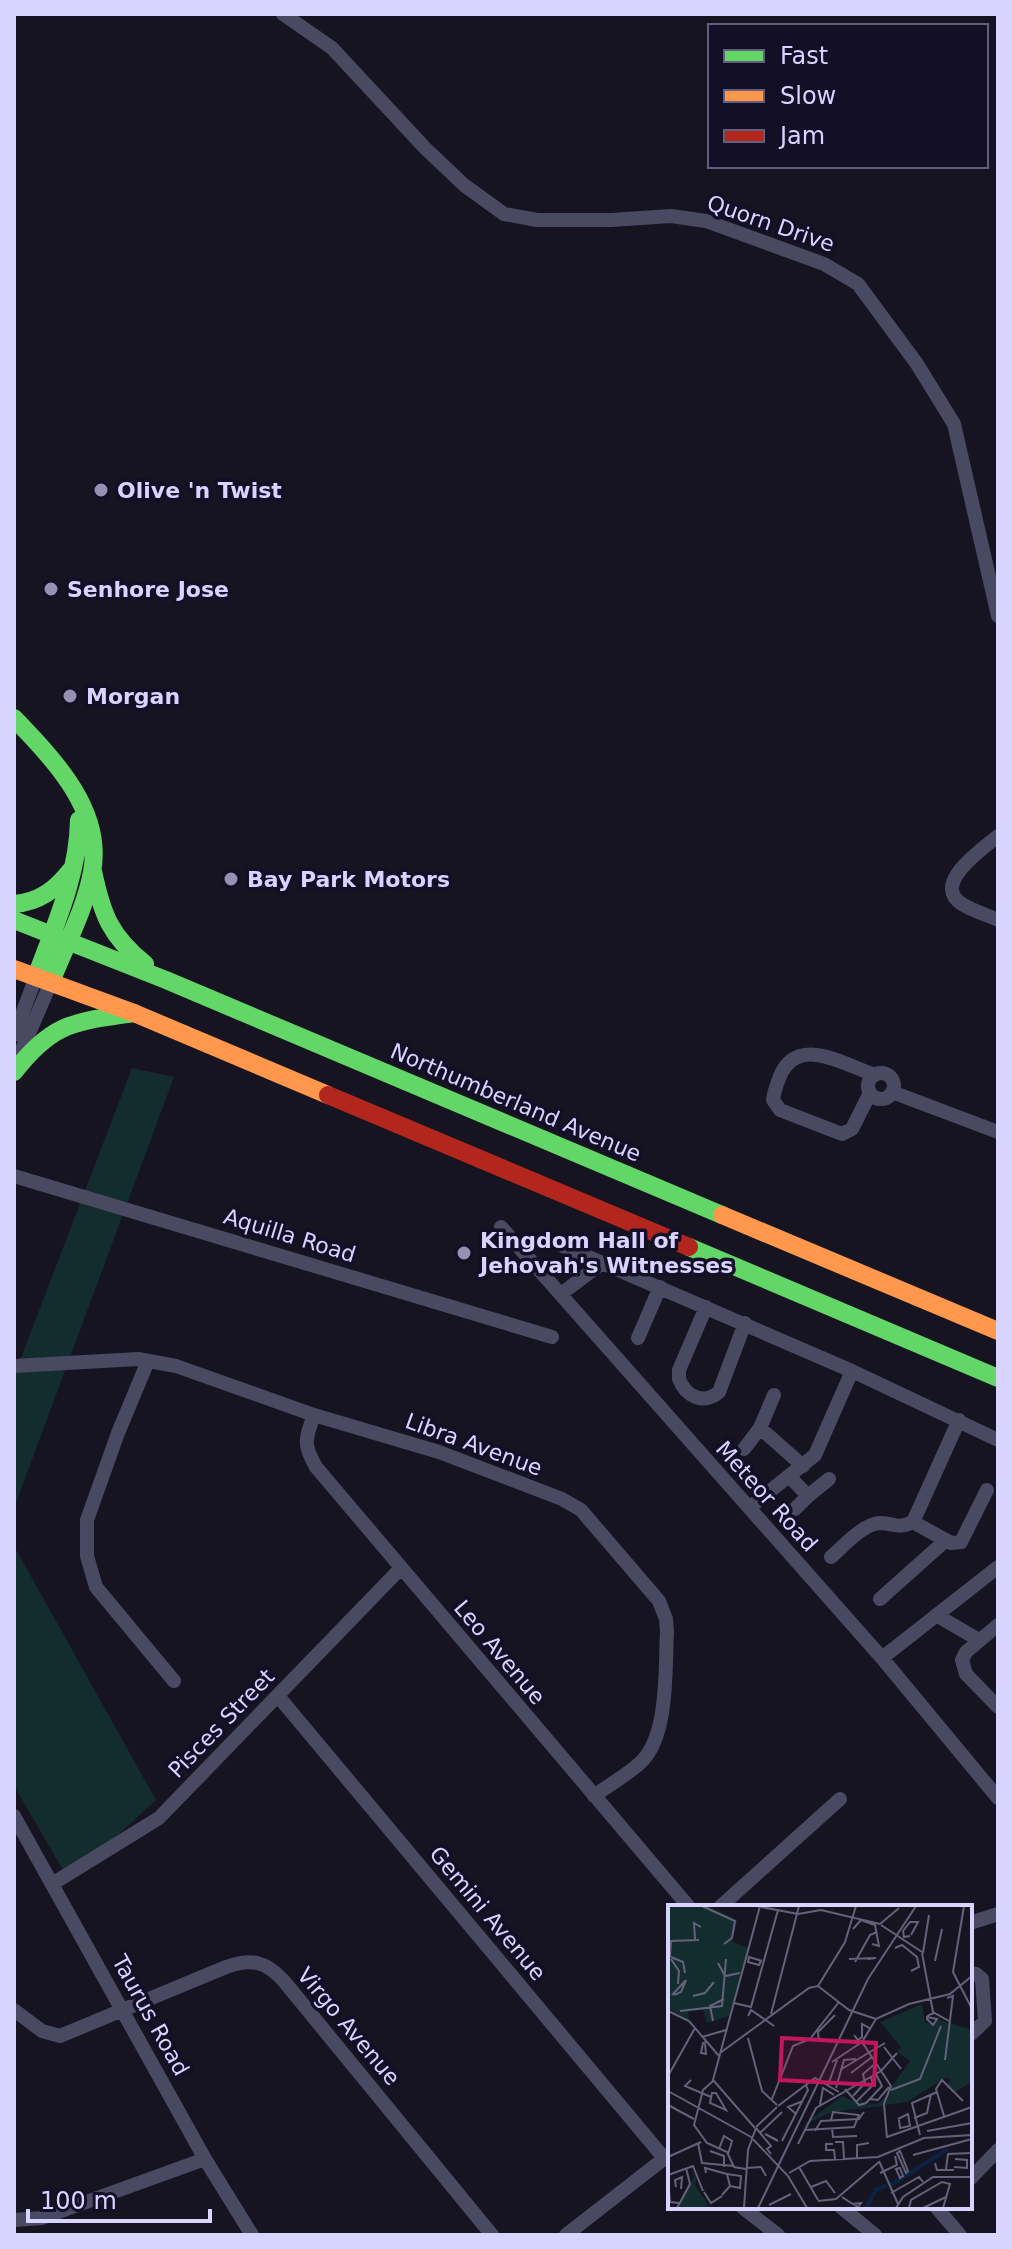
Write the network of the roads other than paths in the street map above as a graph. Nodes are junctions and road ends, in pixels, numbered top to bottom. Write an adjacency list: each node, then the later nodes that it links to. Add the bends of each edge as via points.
1 (283, 14): 2 (street, Quorn Drive, via 332,48 425,148 504,214 537,220 671,216 706,221 824,264 858,284 954,424)
2 (998, 616)
3 (14, 718): 5 (main road, via 78,800 92,833)
4 (998, 836): 8 (street, via 953,880 958,902)
5 (84, 867): 6 (main road, via 47,895); 9 (main road); 12 (main road, via 109,930 121,946)
6 (14, 904)
7 (14, 920): 9 (main road, Northumberland Avenue)
8 (998, 920)
9 (59, 938): 11 (main road); 12 (main road, Northumberland Avenue)
10 (14, 969): 11 (main road)
11 (44, 980): 13 (main road); 14 (street); 15 (street)
12 (166, 980): 28 (main road, Northumberland Avenue)
13 (134, 1013): 15 (main road, via 57,1028 33,1046); 34 (main road)
14 (14, 1035)
15 (14, 1071)
16 (875, 1075): 17 (street, via 890,1077); 18 (street, via 869,1081); 18 (street, via 822,1055 804,1054 783,1070 773,1100 780,1110 842,1134 856,1124)
17 (892, 1092): 18 (street, via 880,1099); 19 (street)
18 (870, 1093)
19 (998, 1132)
20 (14, 1176): 29 (street, Aquilla Road)
21 (501, 1227): 25 (street, Meteor Road)
22 (554, 1242): 23 (street)
23 (602, 1263): 24 (street); 25 (street)
24 (660, 1287): 26 (street); 30 (street)
25 (561, 1294): 46 (street, Meteor Road)
26 (706, 1307): 27 (street); 27 (street, via 679,1370 690,1394 701,1399 719,1392)
27 (745, 1323): 33 (street)
28 (998, 1331)
29 (552, 1337)
30 (638, 1338)
31 (148, 1361): 32 (street, Libra Avenue); 36 (street, Libra Avenue); 58 (street, via 87,1520 87,1556 96,1587)
32 (14, 1366)
33 (852, 1371): 37 (street); 41 (street, via 815,1455)
34 (998, 1378)
35 (774, 1395): 38 (street)
36 (314, 1415): 52 (street, Leo Avenue, via 305,1440 308,1453); 61 (street, Libra Avenue, via 439,1452 572,1503 659,1601 667,1631 654,1745 642,1762)
37 (959, 1420): 39 (street); 48 (street)
38 (760, 1428): 40 (street); 41 (street)
39 (998, 1440)
40 (744, 1449)
41 (803, 1466): 42 (street)
42 (790, 1477): 45 (street); 46 (street)
43 (829, 1479): 45 (street)
44 (987, 1490): 49 (street, via 965,1538 954,1544)
45 (808, 1496): 47 (street)
46 (749, 1508): 57 (street, Meteor Road)
47 (795, 1509)
48 (913, 1522): 49 (street); 50 (street, via 872,1525)
49 (945, 1541): 53 (street)
50 (831, 1557)
51 (998, 1567): 54 (street)
52 (401, 1568): 59 (street, Pisces Street); 61 (street, Leo Avenue)
53 (880, 1599)
54 (936, 1615): 56 (street); 57 (street)
55 (998, 1625): 56 (street)
56 (979, 1640): 60 (street, via 963,1655 962,1667)
57 (882, 1658): 62 (street, Meteor Road)
58 (174, 1681)
59 (278, 1696): 65 (street, Pisces Street, via 159,1818); 77 (street, Gemini Avenue)
60 (998, 1707)
61 (594, 1796): 66 (street, Leo Avenue)
62 (998, 1798)
63 (840, 1799): 67 (street)
64 (14, 1816): 65 (street, Taurus Road)
65 (52, 1884): 71 (street, Taurus Road)
66 (687, 1905)
67 (722, 1905)
68 (998, 1914): 69 (street)
69 (972, 1922)
70 (972, 1974): 73 (street, via 983,1981)
71 (123, 2008): 72 (street, Virgo Avenue, via 60,2036 42,2031); 78 (street, Taurus Road); 85 (street, Virgo Avenue, via 240,1962 266,1965)
72 (14, 2010)
73 (985, 2021): 74 (street); 75 (street)
74 (972, 2033)
75 (986, 2038)
76 (998, 2150): 79 (street)
77 (667, 2156): 86 (street)
78 (205, 2159): 83 (street, via 42,2218); 84 (street, Taurus Road)
79 (972, 2177)
80 (745, 2209): 87 (street)
81 (843, 2209): 88 (street)
82 (941, 2209): 89 (street)
83 (14, 2220)
84 (252, 2235)
85 (492, 2235)
86 (566, 2235)
87 (778, 2235)
88 (875, 2235)
89 (960, 2235)

